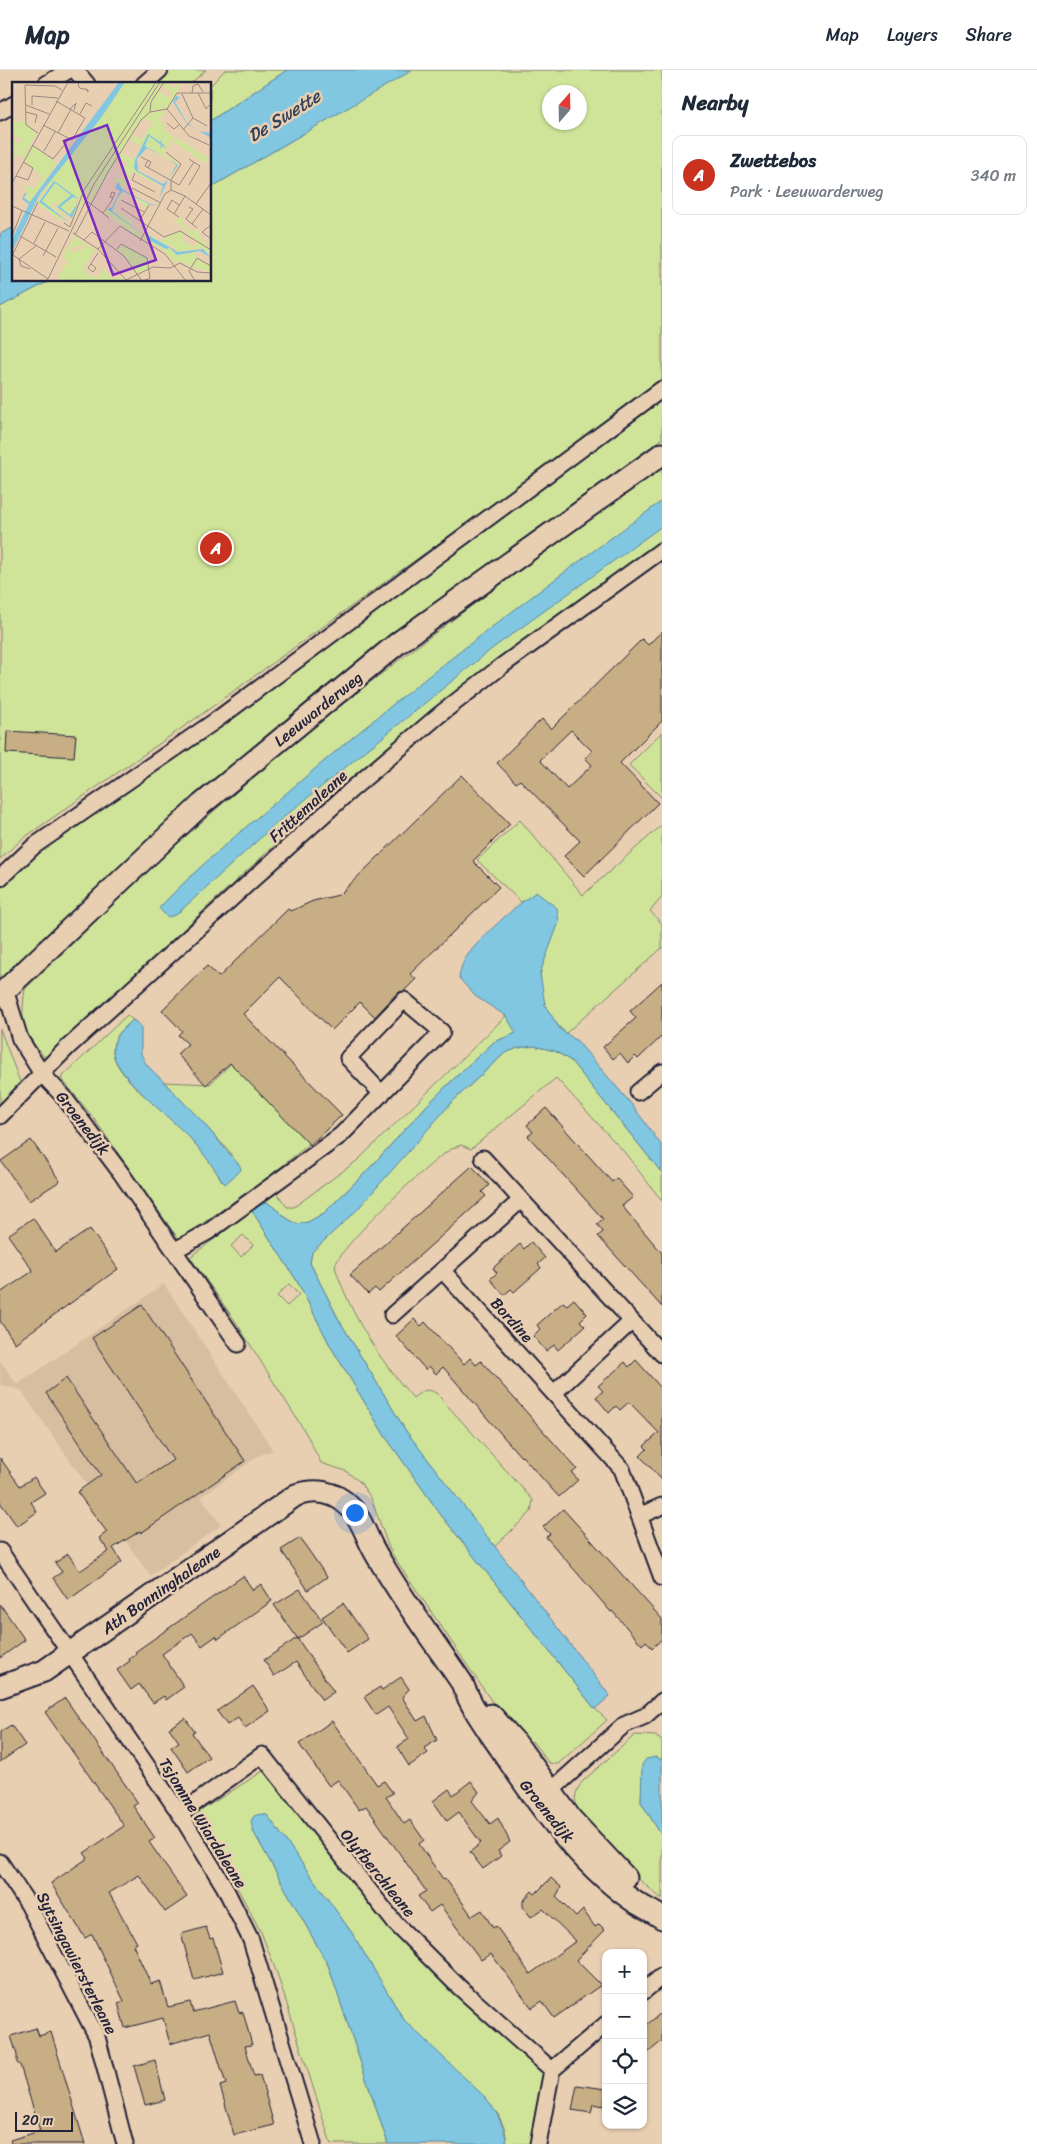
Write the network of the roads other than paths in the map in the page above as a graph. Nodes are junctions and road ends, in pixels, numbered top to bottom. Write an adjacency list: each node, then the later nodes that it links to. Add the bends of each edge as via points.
1 (69, 70): 4 (street)
2 (75, 70): 5 (street)
3 (160, 70): 6 (street)
4 (49, 82)
5 (85, 82)
6 (146, 82)
7 (12, 105): 8 (street)
8 (0, 112)
9 (662, 389): 12 (street, via 215,721 34,846)
10 (662, 454): 13 (main road, Leeuwarderweg, via 398,643 202,804)
11 (662, 550): 15 (street, Frittemaleane, via 503,665 424,728 351,790)
12 (0, 878)
13 (3, 992): 15 (street, Groenedijk, via 20,1038)
14 (662, 1072): 16 (street)
15 (42, 1074): 18 (street, Frittemaleane); 21 (street, Groenedijk, via 122,1173)
16 (638, 1092)
17 (382, 1094): 17 (street, via 442,1032 404,1000 348,1058); 21 (street, via 341,1135 208,1232)
18 (0, 1116)
19 (483, 1158): 20 (street)
20 (521, 1200): 22 (street); 24 (street)
21 (175, 1250): 25 (street, Groenedijk)
22 (443, 1272): 23 (street); 27 (street, Bordine)
23 (392, 1315)
24 (632, 1321): 26 (street); 27 (street)
25 (238, 1344)
26 (662, 1354)
27 (554, 1393): 30 (street, Bordine, via 622,1469)
28 (319, 1492): 33 (main road, Ath Bonninghaleane, via 306,1492 286,1502); 36 (main road, Groenedijk, via 341,1499 354,1511 375,1552 462,1684 470,1703)
29 (662, 1506): 30 (street)
30 (639, 1516): 32 (street, Bordine)
31 (0, 1552): 33 (street, Tsjomme Wiardaleane)
32 (662, 1578)
33 (70, 1654): 34 (main road, Ath Bonninghaleane, via 44,1671); 37 (street, Tsjomme Wiardaleane)
34 (0, 1687)
35 (662, 1701): 36 (street, via 645,1716 624,1725)
36 (544, 1797): 39 (main road, Groenedijk, via 571,1819)
37 (180, 1814): 43 (street, Olyfberchleane, via 262,1755 394,1923 459,1987); 45 (street, Tsjomme Wiardaleane, via 224,1886 251,1940)
38 (0, 1862): 44 (street, Sytsingawiersterleane, via 28,1904 98,2037)
39 (661, 1916)
40 (662, 1976): 41 (street)
41 (647, 1989)
42 (602, 2027): 43 (street)
43 (552, 2070): 46 (street)
44 (125, 2144)
45 (313, 2144)
46 (538, 2144)

